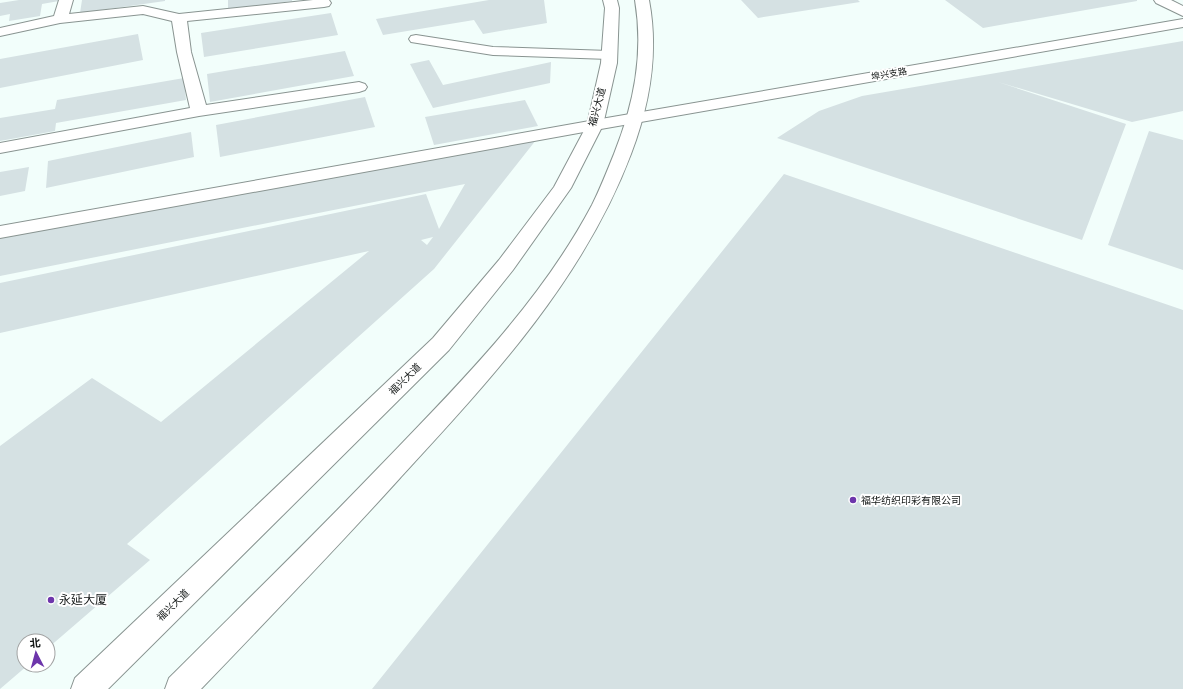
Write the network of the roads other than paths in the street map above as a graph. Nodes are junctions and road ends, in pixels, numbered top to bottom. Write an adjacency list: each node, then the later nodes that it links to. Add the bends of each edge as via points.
1 (66, 0): 10 (main road)
2 (215, 0): 8 (main road)
3 (610, 0): 14 (main road, 福兴大道, via 612,8)
4 (642, 0): 17 (main road, via 646,20 646,72)
5 (1161, 0): 7 (main road)
6 (324, 3): 8 (main road)
7 (1183, 12)
8 (215, 14): 9 (main road)
9 (179, 18): 10 (main road, via 143,10); 16 (main road, via 184,52)
10 (60, 19): 12 (main road)
11 (1183, 23): 17 (main road, 埠兴支路)
12 (0, 32)
13 (416, 40): 14 (main road, via 493,51)
14 (609, 55): 18 (main road, 福兴大道)
15 (359, 88): 16 (main road)
16 (199, 111): 19 (main road)
17 (635, 118): 18 (main road, 埠兴支路); 22 (main road, via 611,184 596,215 542,300 483,372 364,500)
18 (595, 125): 20 (main road, 埠兴支路); 21 (main road, 福兴大道, via 562,188 506,265 441,344)
19 (0, 148)
20 (0, 232)
21 (86, 689)
22 (180, 689)

